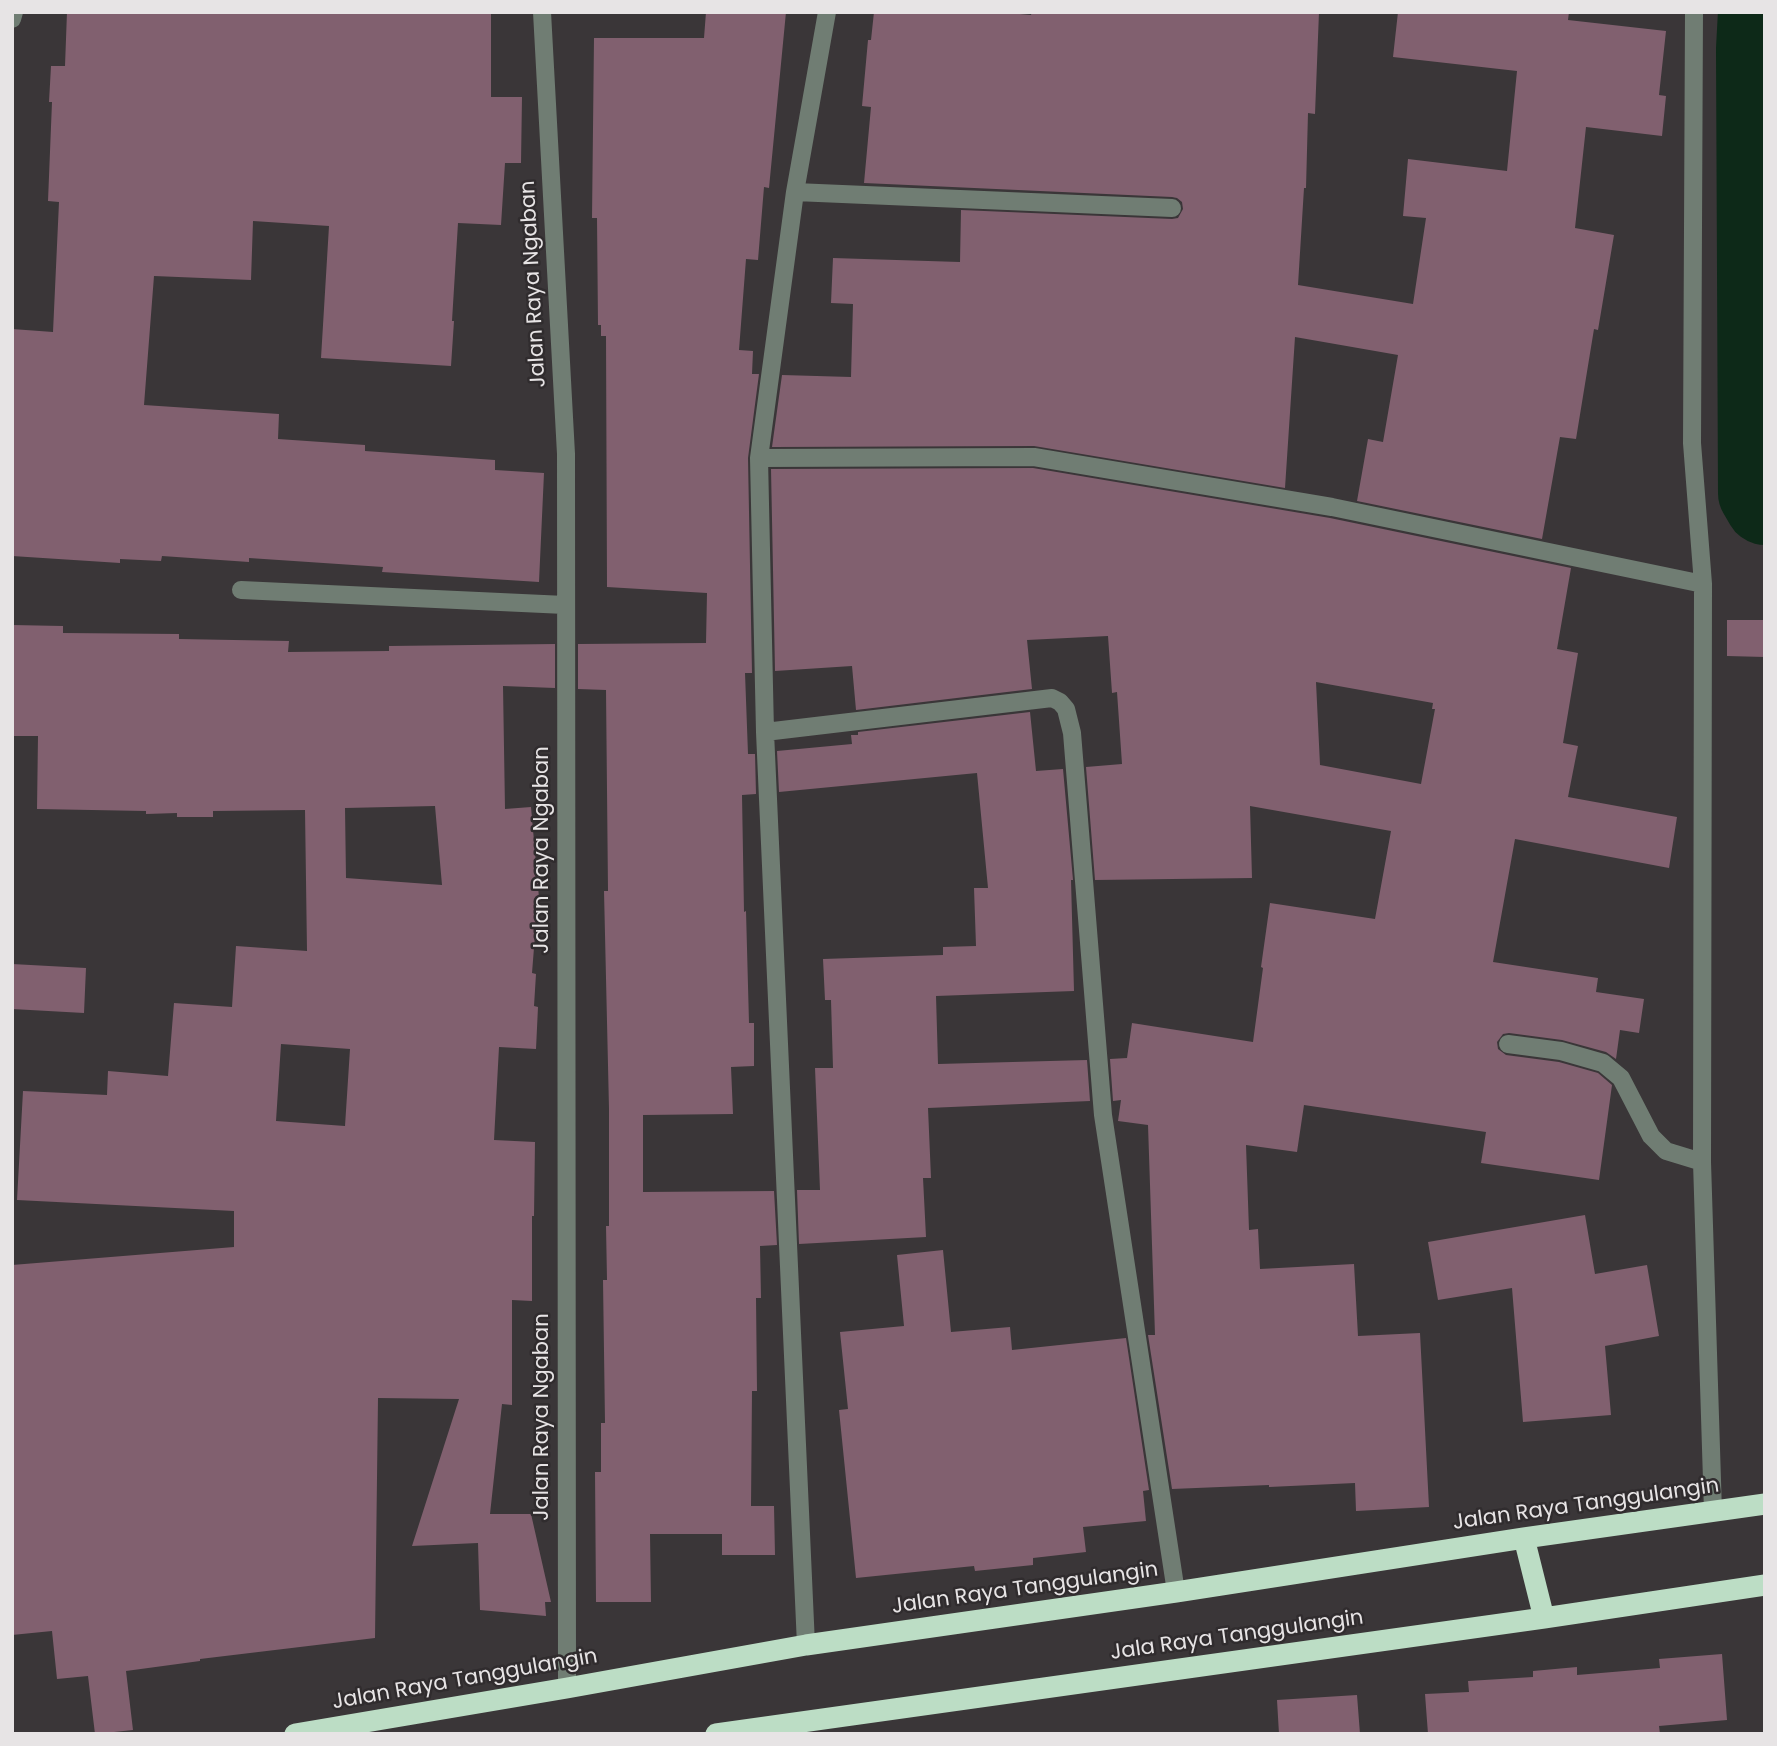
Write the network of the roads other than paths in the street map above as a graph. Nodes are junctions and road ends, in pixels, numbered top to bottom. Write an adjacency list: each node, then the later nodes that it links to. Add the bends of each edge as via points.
1 (14, 12): 5 (street)
2 (542, 12): 11 (street, Jalan Raya Ngaban, via 566,454)
3 (827, 12): 6 (street)
4 (1694, 12): 9 (street, via 1692,443)
5 (12, 19)
6 (795, 192): 7 (street); 8 (street)
7 (1172, 208)
8 (760, 458): 9 (street, via 1034,457 1332,507); 12 (street)
9 (1703, 584): 14 (street)
10 (241, 590): 11 (street)
11 (565, 605): 22 (street, Jalan Raya Ngaban)
12 (765, 732): 19 (street, via 1052,698 1066,709 1072,733 1102,1115); 21 (street)
13 (1508, 1044): 14 (street, via 1561,1051 1602,1063 1621,1078 1651,1136 1666,1151)
14 (1702, 1161): 16 (street)
15 (1765, 1504): 16 (highway, Jalan Raya Tanggulangin)
16 (1713, 1512): 17 (highway, Jalan Raya Tanggulangin)
17 (1524, 1538): 19 (highway, Jalan Raya Tanggulangin); 20 (highway)
18 (1765, 1585): 20 (highway, Jala Raya Tanggulangin)
19 (1176, 1592): 21 (highway, Jalan Raya Tanggulangin)
20 (1544, 1618): 23 (highway, Jala Raya Tanggulangin)
21 (807, 1645): 22 (highway, Jalan Raya Tanggulangin)
22 (567, 1688): 24 (highway, Jalan Raya Tanggulangin)
23 (841, 1725): 25 (highway, Jala Raya Tanggulangin)
24 (295, 1734)
25 (716, 1734)

